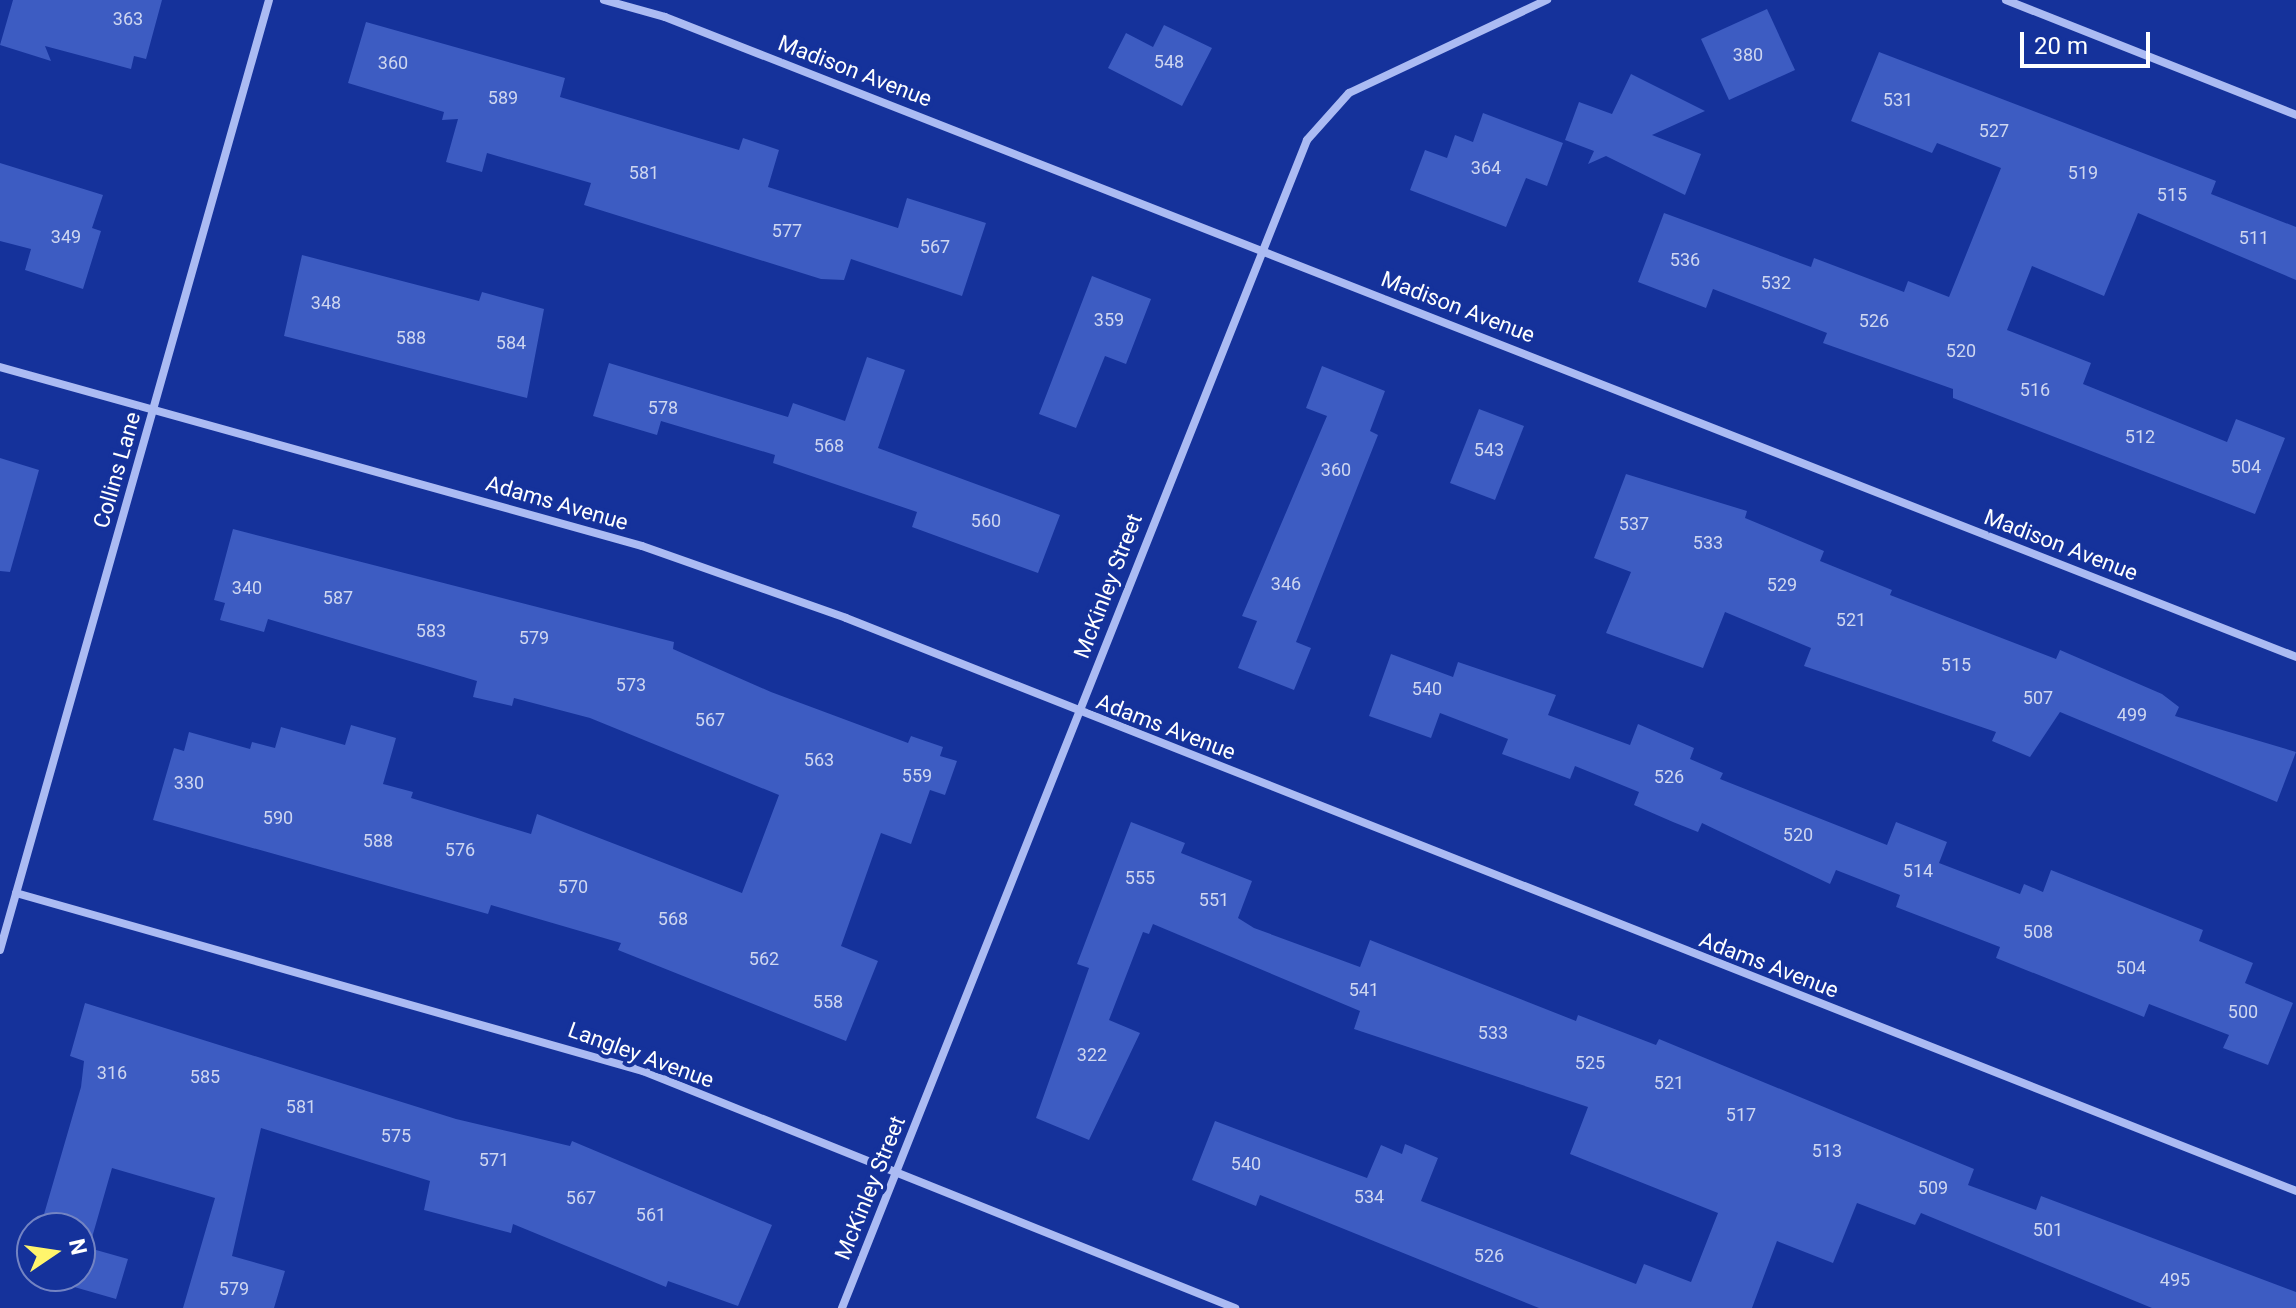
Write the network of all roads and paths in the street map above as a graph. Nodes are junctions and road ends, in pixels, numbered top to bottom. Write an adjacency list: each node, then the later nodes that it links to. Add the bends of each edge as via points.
1 (269, 0): 8 (street, Collins Lane)
2 (604, 0): 6 (street, Madison Avenue, via 665,17)
3 (1547, 0): 6 (street, McKinley Street, via 1349,93 1307,140)
4 (2006, 0): 5 (street)
5 (2296, 115)
6 (1259, 248): 9 (street, Madison Avenue); 10 (street, McKinley Street)
7 (0, 367): 8 (street, Adams Avenue)
8 (153, 409): 10 (street, Adams Avenue, via 642,546); 11 (street, Collins Lane)
9 (2296, 657)
10 (1078, 712): 13 (street, McKinley Street); 14 (street, Adams Avenue)
11 (16, 893): 12 (street, Collins Lane); 13 (street, Langley Avenue, via 519,1030 643,1071)
12 (0, 950)
13 (895, 1174): 15 (street, McKinley Street); 16 (street, Langley Avenue)
14 (2296, 1191)
15 (842, 1308)
16 (1235, 1308)

